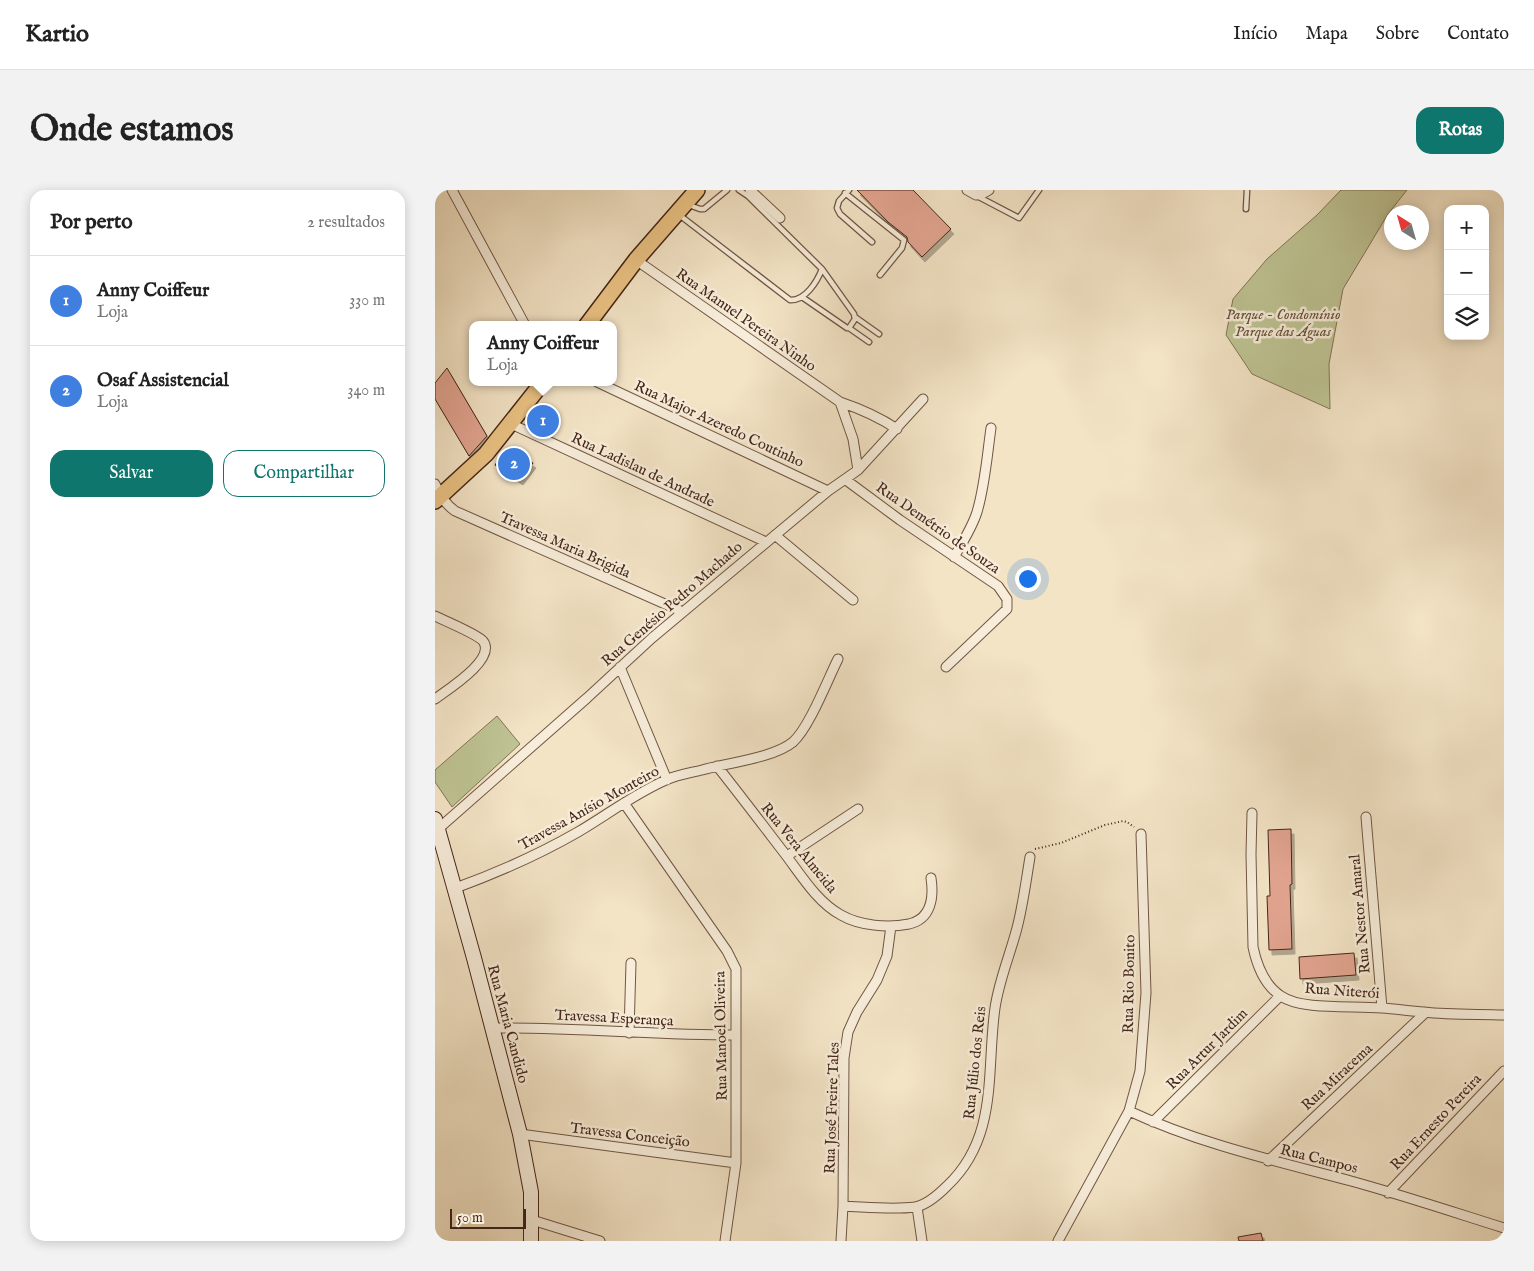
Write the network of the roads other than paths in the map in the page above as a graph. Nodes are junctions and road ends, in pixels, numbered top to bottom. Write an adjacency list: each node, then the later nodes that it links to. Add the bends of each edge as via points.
1 (452, 190): 21 (street)
2 (697, 190): 12 (main road)
3 (727, 190): 12 (lane, via 704,208)
4 (739, 190): 17 (lane)
5 (750, 190): 14 (street)
6 (967, 190): 11 (street)
7 (989, 190): 11 (street)
8 (1039, 190): 11 (lane, via 1019,218)
9 (1247, 190): 13 (lane)
10 (847, 191): 15 (lane, via 837,208); 18 (lane, via 904,240 902,248)
11 (976, 196)
12 (681, 208): 16 (main road); 19 (lane, via 790,300)
13 (1246, 209)
14 (780, 218)
15 (872, 242)
16 (636, 260): 22 (main road); 29 (street, Rua Manuel Pereira Ninho)
17 (822, 269): 19 (lane); 20 (lane)
18 (880, 275)
19 (802, 297): 23 (lane)
20 (855, 316): 23 (lane); 24 (lane)
21 (523, 321)
22 (590, 321)
23 (849, 328): 25 (lane)
24 (879, 334)
25 (869, 342)
26 (540, 386): 30 (main road)
27 (605, 386): 35 (street, Rua Major Azeredo Coutinho)
28 (923, 399): 32 (street, Rua Genésio Pedro Machado)
29 (840, 402): 32 (street, Rua Manuel Pereira Ninho, via 867,412); 33 (street, via 853,439)
30 (509, 423): 36 (main road, via 485,454); 38 (street, Rua Ladislau de Andrade)
31 (991, 428): 39 (street, via 976,513)
32 (897, 429): 33 (street, Rua Genésio Pedro Machado)
33 (858, 470): 34 (street, Rua Genésio Pedro Machado)
34 (846, 480): 35 (street, Rua Genésio Pedro Machado); 39 (street, Rua Demétrio de Souza)
35 (828, 491): 37 (street, Rua Genésio Pedro Machado)
36 (437, 494): 41 (street, Travessa Maria Brigida, via 455,510)
37 (775, 535): 38 (street, Rua Genésio Pedro Machado); 40 (street)
38 (766, 542): 41 (street, Rua Genésio Pedro Machado)
39 (954, 557): 45 (street, Rua Demétrio de Souza, via 998,586 1008,604)
40 (853, 600)
41 (683, 612): 44 (street, Rua Genésio Pedro Machado)
42 (435, 616): 46 (street, via 476,636 487,649 475,668)
43 (838, 659): 47 (street, Travessa Anísio Monteiro, via 793,742 760,756)
44 (620, 667): 48 (street); 53 (street, Rua Genésio Pedro Machado)
45 (946, 667)
46 (435, 699)
47 (717, 766): 48 (street, Travessa Anísio Monteiro); 55 (street, Rua Vera Almeida)
48 (667, 780): 49 (street, Travessa Anísio Monteiro)
49 (624, 803): 58 (street, Travessa Anísio Monteiro, via 528,858); 67 (street, Rua Manoel Oliveira, via 727,951 736,969)
50 (858, 810): 55 (street)
51 (1252, 813): 61 (street, via 1253,948 1263,976)
52 (1365, 817): 62 (street, Rua Nestor Amaral)
53 (436, 824): 58 (street, Rua Maria Candido)
54 (1141, 834): 69 (street, Rua Rio Bonito, via 1146,993 1140,1071)
55 (787, 856): 59 (street, Rua Vera Almeida, via 815,894 842,916)
56 (1030, 857): 76 (street, Rua Júlio dos Reis, via 1017,927 998,991 988,1102 982,1128 969,1157 953,1181)
57 (931, 878): 59 (street, Rua Vera Almeida, via 931,903 924,916 915,922)
58 (453, 889): 65 (street, Rua Maria Candido)
59 (891, 926): 75 (street, Rua José Freire Tales, via 887,956 848,1032 844,1058)
60 (631, 963): 66 (street)
61 (1280, 996): 62 (street, Rua Niterói, via 1292,1002 1313,1005); 70 (street, Rua Artur Jardim)
62 (1382, 1008): 63 (street, Rua Niterói)
63 (1425, 1012): 64 (street, Rua Niterói); 72 (street, Rua Miracema)
64 (1504, 1015)
65 (492, 1028): 66 (street, Travessa Esperança); 71 (street, Rua Maria Candido)
66 (629, 1033): 67 (street, Travessa Esperança)
67 (736, 1035): 73 (street, Rua Manoel Oliveira)
68 (1504, 1071): 74 (street, Rua Ernesto Pereira)
69 (1129, 1111): 70 (street, Rua Campos); 84 (street, Rua Rio Bonito)
70 (1153, 1122): 72 (street, Rua Campos)
71 (520, 1134): 73 (street, Travessa Conceição); 77 (street, Rua Maria Candido, via 531,1192)
72 (1268, 1160): 74 (street, Rua Campos)
73 (736, 1163): 81 (street, Rua Manoel Oliveira)
74 (1388, 1193): 78 (street, Rua Campos)
75 (843, 1206): 76 (street, Rua Júlio dos Reis); 82 (street, Rua José Freire Tales)
76 (917, 1206): 83 (street)
77 (532, 1220): 79 (street, Rua Maria Candido); 80 (street)
78 (1504, 1228)
79 (531, 1241)
80 (600, 1241)
81 (725, 1241)
82 (841, 1241)
83 (921, 1241)
84 (1058, 1241)

